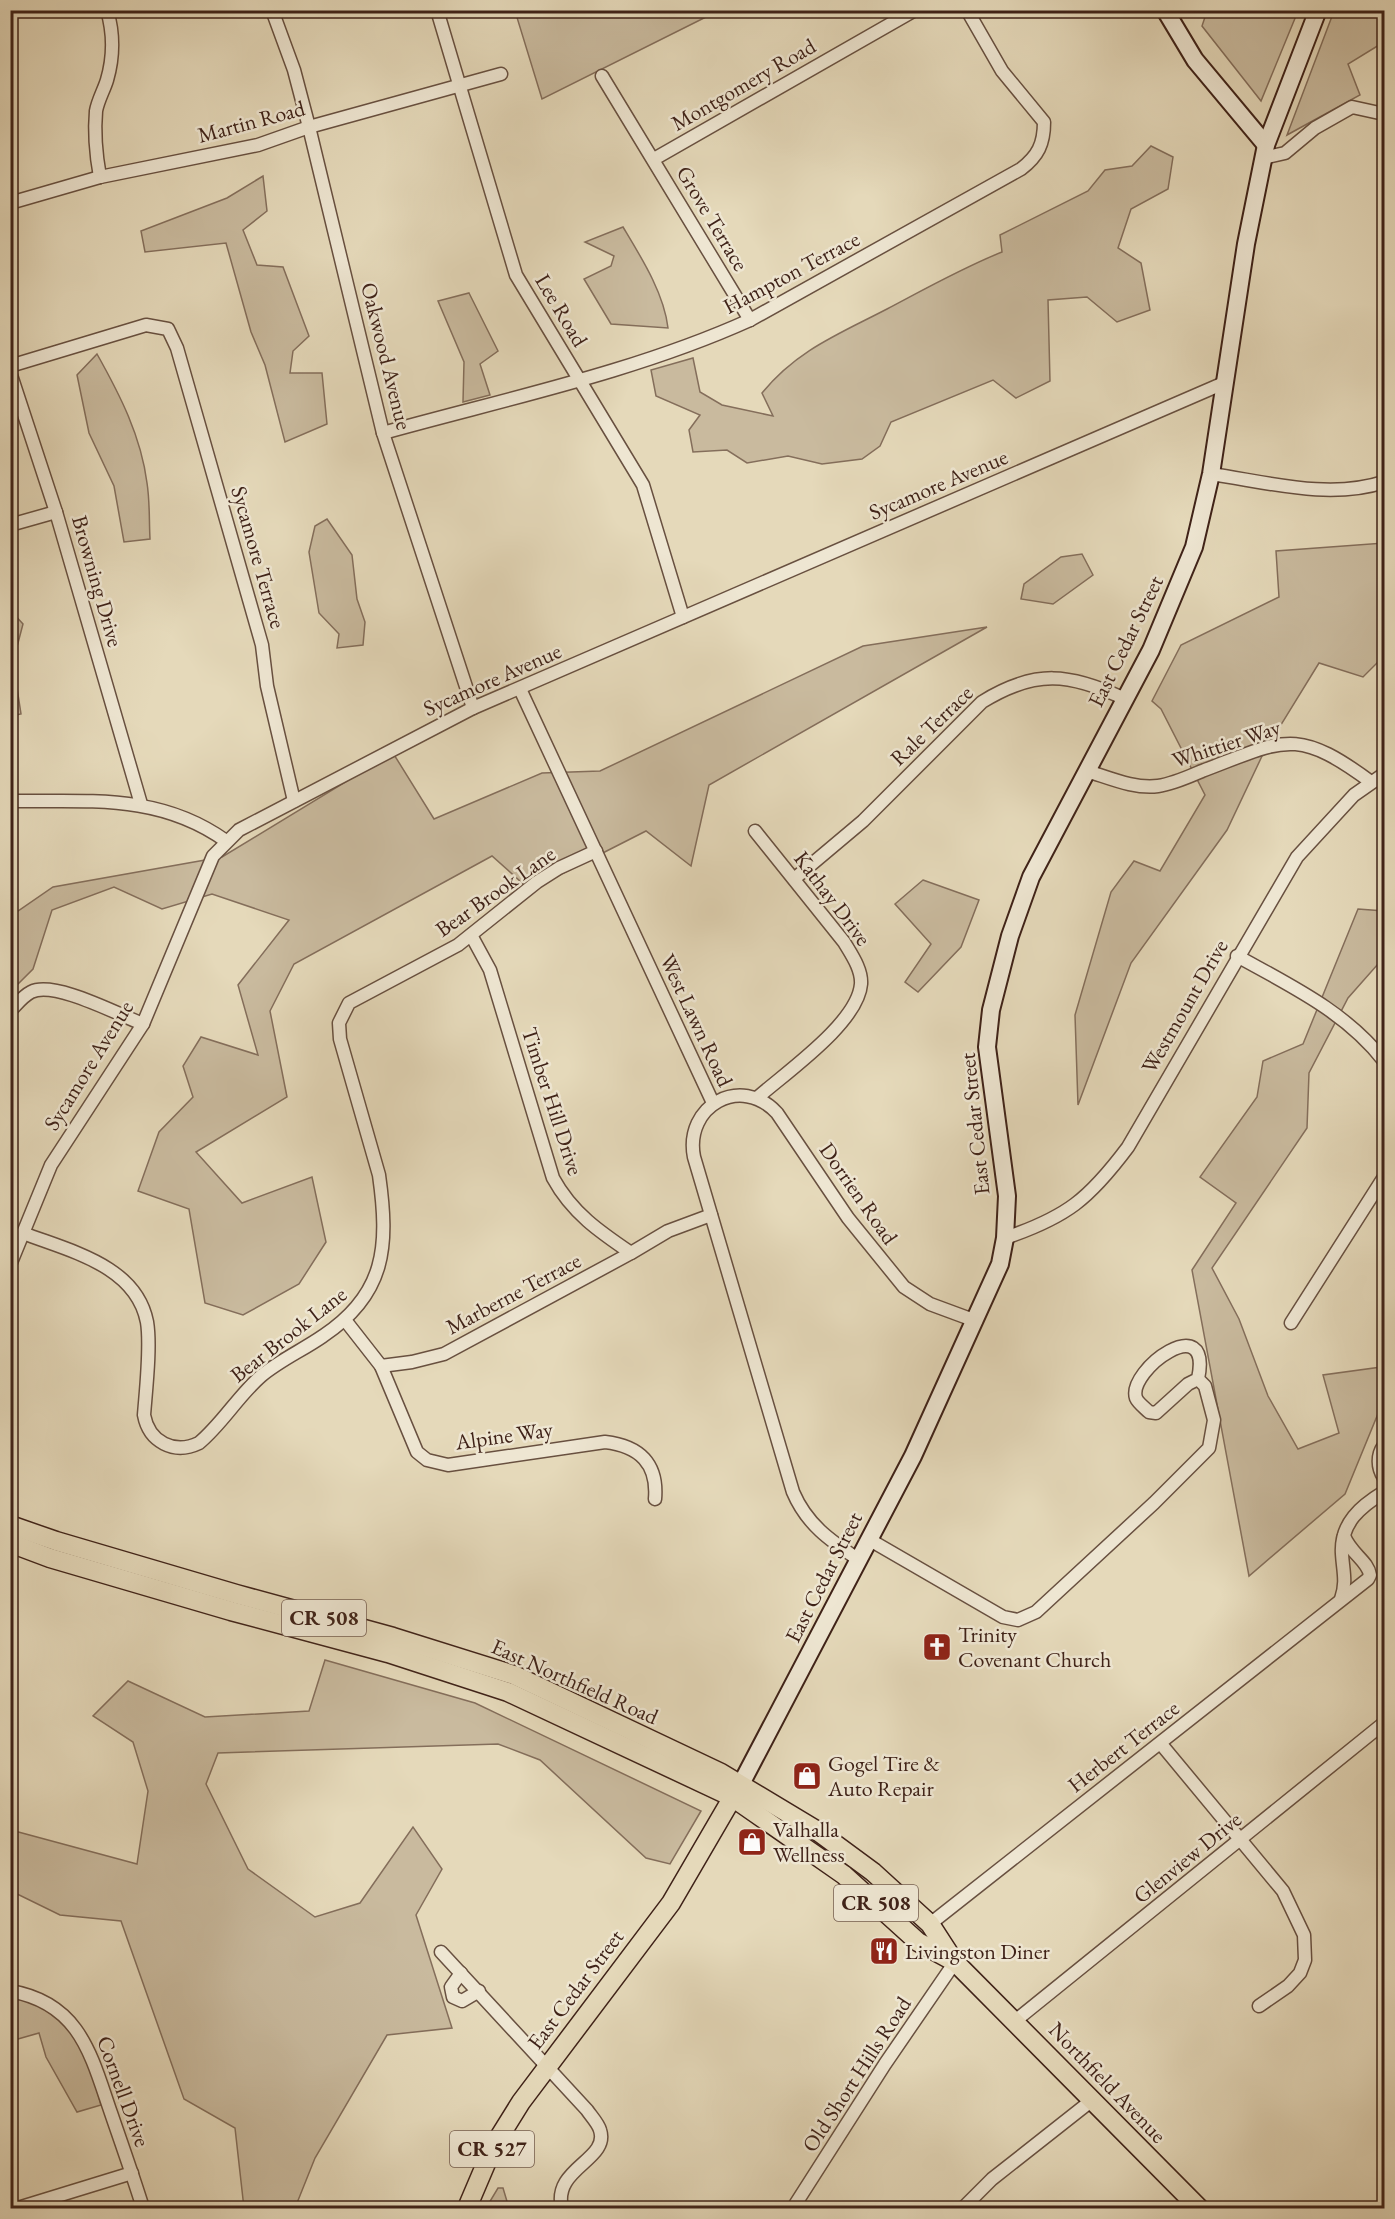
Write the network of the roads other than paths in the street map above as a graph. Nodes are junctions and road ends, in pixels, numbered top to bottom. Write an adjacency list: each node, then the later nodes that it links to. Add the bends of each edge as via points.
1 (107, 10): 15 (street, via 113,47 107,81 96,108 95,147)
2 (272, 10): 12 (street, Oakwood Avenue)
3 (437, 10): 10 (street, Lee Road)
4 (915, 10): 14 (street, Montgomery Road)
5 (967, 10): 17 (street, Hampton Terrace, via 1002,71 1044,122 1041,149 1021,170)
6 (1165, 10): 13 (main road, via 1195,60)
7 (1318, 10): 13 (main road, East Cedar Street)
8 (501, 74): 10 (street, Martin Road)
9 (602, 76): 14 (street, Grove Terrace)
10 (460, 86): 12 (street, Martin Road); 20 (street, Lee Road, via 516,275)
11 (1384, 114): 13 (street, via 1352,107 1315,128 1286,153)
12 (309, 127): 15 (street, Martin Road, via 258,145); 22 (street, Oakwood Avenue)
13 (1265, 152): 21 (main road, East Cedar Street / CR 527)
14 (654, 159): 17 (street, Grove Terrace)
15 (100, 177): 16 (street, Martin Road)
16 (10, 203)
17 (750, 320): 20 (street, Hampton Terrace, via 674,351)
18 (10, 366): 35 (street, Sycamore Terrace, via 146,325 168,329 177,348 262,645 267,686)
19 (10, 372): 25 (street, Browning Drive)
20 (578, 379): 22 (street, Hampton Terrace); 27 (street, Lee Road, via 643,485)
21 (1224, 382): 23 (main road, East Cedar Street / CR 527); 27 (street, Sycamore Avenue)
22 (383, 433): 30 (street, Oakwood Avenue)
23 (1211, 474): 24 (street, via 1331,491 1357,490); 29 (main road, East Cedar Street / CR 527, via 1194,547 1151,650)
24 (1384, 482)
25 (56, 512): 26 (street); 36 (street, Browning Drive)
26 (10, 525)
27 (683, 617): 28 (street, Sycamore Avenue)
28 (520, 689): 30 (street, Sycamore Avenue); 39 (street, West Lawn Road)
29 (1125, 699): 31 (main road, East Cedar Street / CR 527); 40 (street, Rale Terrace, via 1091,684 1056,677 1019,682 1002,689 982,702 863,821)
30 (473, 708): 35 (street, Sycamore Avenue)
31 (1087, 771): 33 (street, Whittier Way, via 1130,785 1160,786 1258,750 1297,742 1335,755); 51 (main road, East Cedar Street / CR 527, via 1031,877 1010,936 991,1010 987,1047 1005,1167)
32 (1384, 774): 33 (street, Westmount Drive)
33 (1371, 782): 42 (street, Westmount Drive, via 1338,811 1297,857)
34 (10, 801): 36 (street)
35 (294, 801): 38 (street, Sycamore Avenue)
36 (141, 804): 38 (street, via 194,821)
37 (755, 831): 40 (street, Kathay Drive)
38 (226, 841): 44 (street, Sycamore Avenue, via 213,856)
39 (596, 851): 41 (street, Bear Brook Lane, via 537,882); 47 (street, West Lawn Road)
40 (794, 879): 46 (street, Kathay Drive, via 854,957 861,982 858,997 835,1029)
41 (471, 935): 52 (street, Timber Hill Drive, via 490,970 554,1178 564,1198 577,1213); 54 (street, Bear Brook Lane, via 429,962 360,996 349,1003 341,1016 340,1039 379,1175 383,1222 378,1269 371,1289)
42 (1237, 956): 45 (street, via 1344,1018); 51 (street, Westmount Drive, via 1128,1147 1105,1178 1084,1199 1053,1220)
43 (10, 1011): 44 (street, via 32,991 44,988 75,996)
44 (143, 1024): 50 (street, Sycamore Avenue, via 51,1165)
45 (1384, 1061)
46 (757, 1098): 47 (street, via 731,1096); 55 (street, Dorrien Road, via 777,1113 848,1218 904,1287 930,1304)
47 (713, 1103): 49 (street, West Lawn Road, via 695,1127 692,1147)
48 (1384, 1176): 56 (street)
49 (711, 1215): 52 (street, Marberne Terrace, via 668,1231); 68 (street, West Lawn Road, via 801,1510 824,1536)
50 (23, 1233): 53 (street, Sycamore Avenue); 54 (street, Bear Brook Lane, via 107,1267 136,1294 147,1323 146,1422 157,1440 170,1447 185,1448 199,1443 262,1376)
51 (1005, 1238): 55 (main road, East Cedar Street / CR 527, via 1000,1264)
52 (631, 1254): 57 (street, Marberne Terrace, via 444,1354)
53 (10, 1265)
54 (345, 1320): 57 (street)
55 (976, 1321): 65 (main road, East Cedar Street / CR 527)
56 (1291, 1323)
57 (381, 1366): 62 (street, Alpine Way, via 417,1452 427,1460 448,1465 619,1443 643,1456 656,1483)
58 (1198, 1379): 58 (street, via 1198,1356 1193,1349 1173,1347 1142,1375 1137,1398 1149,1412 1156,1413); 65 (street, via 1205,1386 1214,1420 1209,1448 1036,1612 1018,1620 1003,1617)
59 (1384, 1445): 60 (street, via 1379,1462)
60 (1384, 1478)
61 (1384, 1492): 64 (street, via 1359,1510)
62 (654, 1499)
63 (10, 1525): 67 (main road, East Northfield Road / CR 508)
64 (1344, 1536): 69 (street, via 1346,1583); 69 (street, Herbert Terrace, via 1371,1575)
65 (870, 1539): 68 (main road, East Cedar Street / CR 527)
66 (10, 1544): 67 (main road, East Northfield Road / CR 508)
67 (53, 1550): 72 (main road, East Northfield Road / CR 508, via 481,1674 514,1675)
68 (860, 1560): 72 (main road, East Cedar Street / CR 527)
69 (1340, 1600): 71 (street, Herbert Terrace)
70 (1384, 1723): 73 (street, Glenview Drive)
71 (1161, 1744): 73 (street); 75 (street, Herbert Terrace)
72 (736, 1790): 74 (main road, East Northfield Road / CR 508); 75 (main road, East Northfield Road / CR 508, via 816,1830 873,1872); 84 (main road, East Cedar Street / CR 527, via 671,1903)
73 (1241, 1841): 82 (street, via 1283,1891 1304,1935 1305,1960 1300,1973); 83 (street, Glenview Drive)
74 (866, 1893): 75 (main road, via 877,1893 917,1929); 77 (main road, East Northfield Road / CR 508, via 918,1942)
75 (930, 1924): 77 (main road, East Northfield Road / CR 508)
76 (441, 1952): 78 (street)
77 (955, 1962): 79 (main road, East Northfield Road / CR 508); 91 (street, Old Short Hills Road)
78 (461, 1973): 81 (street); 81 (street, via 451,1987 453,1997 462,2001)
79 (984, 1988): 83 (main road, Northfield Avenue / CR 508)
80 (10, 1991): 86 (street, Cornell Drive, via 50,2004 80,2033 92,2055)
81 (479, 1991): 84 (street)
82 (1259, 2006)
83 (1014, 2021): 85 (main road, Northfield Avenue / CR 508)
84 (546, 2068): 89 (main road, East Cedar Street / CR 527, via 493,2147); 90 (street, via 587,2110 600,2131 599,2145 562,2185)
85 (1090, 2101): 92 (street, via 992,2179); 93 (main road, Northfield Avenue / CR 508)
86 (132, 2173): 87 (street); 88 (street, Cornell Drive)
87 (18, 2208)
88 (143, 2208)
89 (467, 2208)
90 (562, 2208)
91 (793, 2208)
92 (963, 2208)
93 (1199, 2208)

